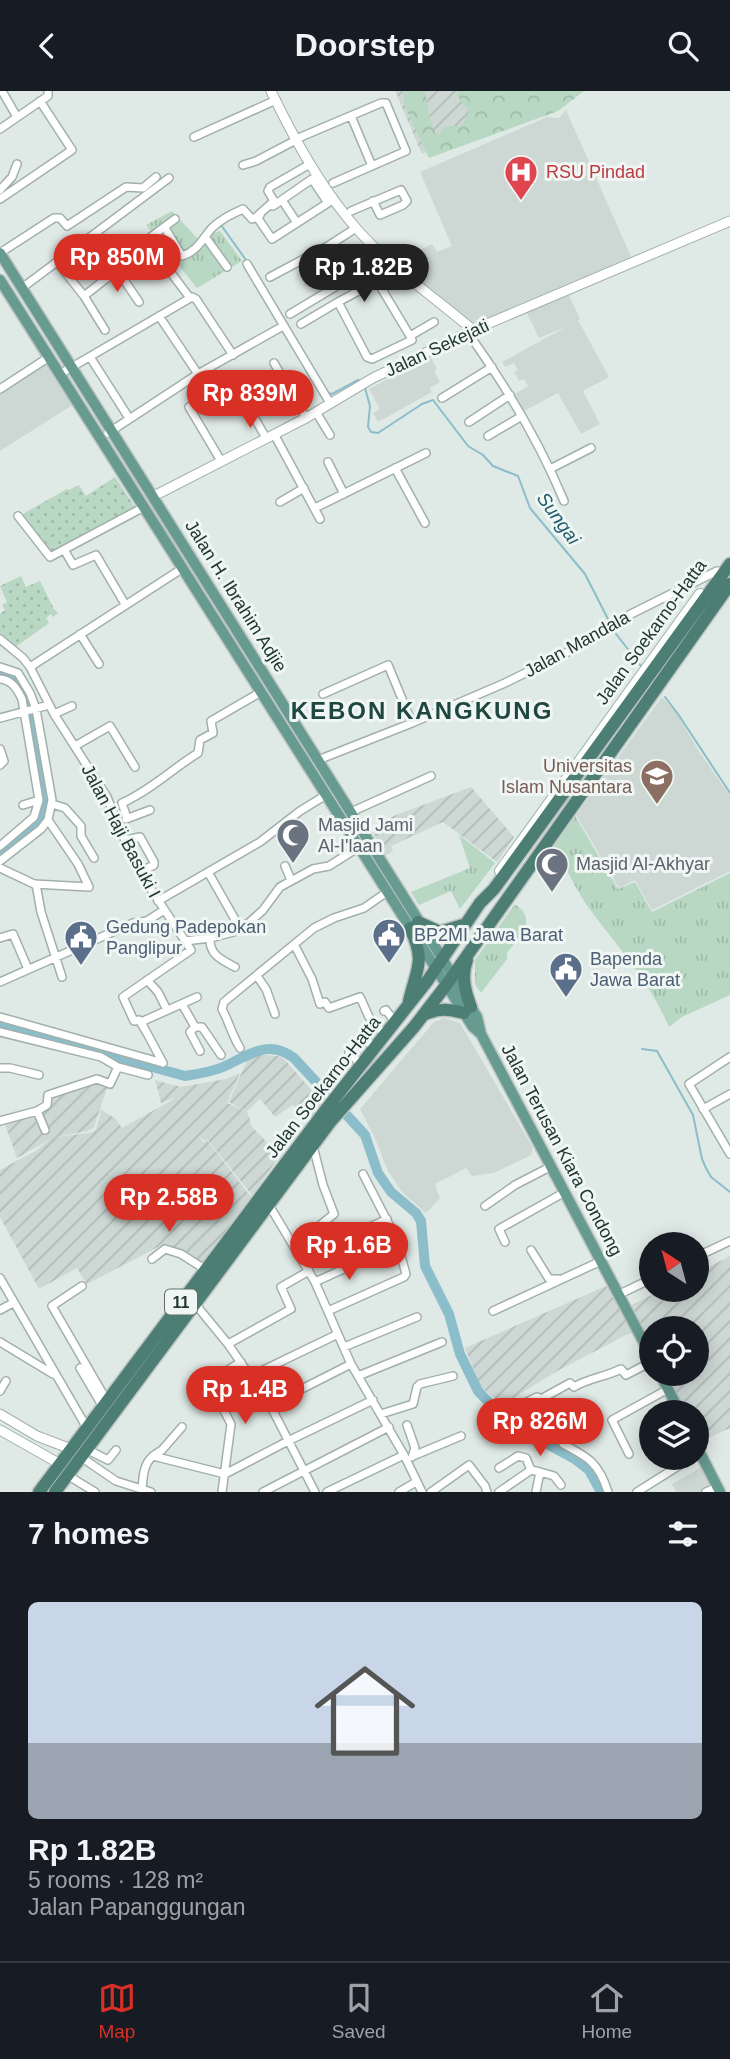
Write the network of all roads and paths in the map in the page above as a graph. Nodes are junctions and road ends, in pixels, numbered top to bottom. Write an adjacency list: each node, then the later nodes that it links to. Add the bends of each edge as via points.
1 (2, 91): 6 (street)
2 (48, 93): 4 (street)
3 (274, 96): 8 (street); 9 (street)
4 (40, 101): 6 (street); 18 (street, via 72,150)
5 (351, 116): 9 (street); 13 (street); 13 (street, via 384,102 397,127 406,151)
6 (17, 117): 7 (street)
7 (0, 129)
8 (194, 137)
9 (296, 140): 11 (street); 12 (street)
10 (17, 164): 17 (street)
11 (310, 164): 20 (street); 28 (street, via 270,187 274,201 255,218 241,210 222,220)
12 (243, 165)
13 (372, 166): 16 (street)
14 (156, 177): 29 (street, via 143,188 126,187 67,226 54,218)
15 (169, 178): 32 (street)
16 (332, 183)
17 (0, 190)
18 (0, 199)
19 (282, 200): 20 (street, via 312,179); 25 (street); 25 (street, via 257,217 272,239)
20 (331, 201): 25 (street); 27 (street)
21 (373, 201): 21 (street, via 401,190 407,199 404,205 380,215); 22 (street)
22 (351, 211)
23 (175, 219): 26 (street)
24 (730, 221): 50 (street, Jalan Sekejati)
25 (297, 223)
26 (164, 228): 28 (street, via 182,256); 35 (street, via 136,248 135,257)
27 (356, 228): 31 (street); 36 (street)
28 (206, 237): 34 (street)
29 (0, 253): 38 (main road, Jalan H. Ibrahim Adjie)
30 (156, 253): 41 (street)
31 (385, 257): 44 (street); 50 (street)
32 (58, 263): 38 (street); 40 (street)
33 (247, 264): 48 (street)
34 (227, 267)
35 (118, 271): 40 (street); 42 (street)
36 (270, 277)
37 (0, 280): 39 (main road, Jalan H. Ibrahim Adjie)
38 (22, 288): 58 (main road, Jalan H. Ibrahim Adjie)
39 (3, 292): 54 (main road, Jalan H. Ibrahim Adjie)
40 (84, 296): 49 (street)
41 (190, 298): 45 (street); 52 (street, via 196,299)
42 (139, 302)
43 (338, 302): 47 (street); 51 (street, via 377,281); 56 (street, via 365,355)
44 (290, 314)
45 (159, 316): 55 (street); 61 (street)
46 (434, 322): 51 (street)
47 (301, 324)
48 (283, 326): 52 (street); 67 (street)
49 (105, 330)
50 (470, 332): 53 (street, Jalan Sekejati); 59 (street)
51 (411, 338): 53 (street); 56 (street)
52 (233, 355): 61 (street)
53 (420, 356): 62 (street, Jalan Sekejati)
54 (49, 357): 60 (main road, Jalan H. Ibrahim Adjie); 64 (street)
55 (90, 357): 58 (street); 71 (street)
56 (372, 359): 62 (street)
57 (274, 363): 72 (street)
58 (72, 367): 60 (street); 74 (main road, Jalan H. Ibrahim Adjie)
59 (492, 367): 65 (street); 66 (street)
60 (60, 374): 78 (main road, Jalan H. Ibrahim Adjie)
61 (198, 374): 71 (street)
62 (380, 375): 67 (street, Jalan Sekejati)
63 (234, 382): 75 (street)
64 (0, 389)
65 (510, 395): 70 (street); 73 (street)
66 (442, 398)
67 (330, 403): 69 (street, Jalan Sekejati)
68 (189, 407): 81 (street)
69 (316, 412): 72 (street, Jalan Sekejati); 76 (street)
70 (522, 416): 77 (street); 84 (street)
71 (130, 418): 74 (street)
72 (306, 418): 75 (street, Jalan Sekejati)
73 (469, 422)
74 (112, 431): 78 (street); 87 (main road, Jalan H. Ibrahim Adjie)
75 (270, 436): 81 (street, Jalan Sekejati); 85 (street)
76 (330, 436)
77 (488, 436)
78 (100, 438): 90 (main road, Jalan H. Ibrahim Adjie)
79 (591, 448): 84 (street)
80 (426, 453): 83 (street)
81 (221, 461): 87 (street, Jalan Sekejati)
82 (328, 462): 86 (street)
83 (395, 468): 86 (street); 94 (street)
84 (551, 469): 88 (street)
85 (304, 488): 89 (street); 91 (street)
86 (344, 494): 91 (street)
87 (154, 496): 109 (main road, Jalan H. Ibrahim Adjie)
88 (564, 501)
89 (280, 502)
90 (144, 507): 92 (street, via 50,558); 98 (main road, Jalan H. Ibrahim Adjie)
91 (315, 508): 93 (street)
92 (18, 516)
93 (320, 520)
94 (425, 523)
95 (66, 553): 102 (street, via 73,565 96,555)
96 (730, 555): 99 (main road, Jalan Soekarno-Hatta)
97 (730, 564): 146 (highway, Jalan Soekarno-Hatta / 11)
98 (183, 568): 102 (street); 110 (main road, Jalan H. Ibrahim Adjie)
99 (717, 571): 117 (street, Jalan Mandala, via 619,620 575,649); 146 (main road, Jalan Soekarno-Hatta)
100 (730, 584): 148 (highway, Jalan Soekarno-Hatta / 11)
101 (730, 592): 148 (main road, Jalan Soekarno-Hatta)
102 (125, 604): 103 (street)
103 (80, 633): 105 (street); 107 (street)
104 (0, 639): 107 (street, Jalan Haji Basuki I)
105 (99, 664)
106 (0, 667): 114 (street, via 22,678)
107 (30, 667): 112 (street, Jalan Haji Basuki I)
108 (0, 679): 114 (street, via 15,687)
109 (271, 684): 110 (main road); 120 (main road, Jalan H. Ibrahim Adjie)
110 (261, 692): 124 (main road, Jalan H. Ibrahim Adjie); 130 (street, via 211,721 213,733 200,740 198,753 122,803)
111 (323, 694): 117 (street, via 388,665)
112 (49, 705): 114 (street); 115 (street, Jalan Haji Basuki I)
113 (72, 706): 115 (street)
114 (30, 710): 116 (street); 125 (street); 126 (street)
115 (54, 714): 118 (street, Jalan Haji Basuki I)
116 (0, 718)
117 (412, 723): 120 (street, Jalan Mandala)
118 (75, 746): 122 (street, via 110,726); 132 (street, Jalan Haji Basuki I)
119 (0, 749): 121 (street, via 4,761)
120 (318, 760): 129 (main road, Jalan H. Ibrahim Adjie)
121 (0, 765)
122 (135, 768)
123 (431, 776): 129 (street)
124 (326, 795): 135 (main road, Jalan H. Ibrahim Adjie); 141 (street, via 273,834)
125 (39, 800): 127 (street); 134 (street, via 34,817)
126 (52, 804): 131 (street); 136 (street, via 65,808 81,825 81,836)
127 (23, 805)
128 (150, 810): 130 (street)
129 (351, 812): 149 (main road, Jalan H. Ibrahim Adjie)
130 (127, 818): 132 (street)
131 (48, 820): 137 (street); 143 (street, via 90,887)
132 (119, 822): 133 (street, Jalan Haji Basuki I)
133 (125, 840): 140 (street, Jalan Haji Basuki I); 140 (street, via 140,837 154,862)
134 (0, 846)
135 (359, 847): 142 (street, via 329,866); 144 (main road, Jalan H. Ibrahim Adjie)
136 (94, 858)
137 (0, 861)
138 (285, 866): 142 (street)
139 (0, 868): 143 (street)
140 (139, 872): 145 (street, Jalan Haji Basuki I)
141 (208, 872): 145 (street); 151 (street)
142 (291, 880): 151 (street, via 275,891)
143 (36, 884): 159 (street)
144 (387, 892): 149 (main road, Jalan H. Ibrahim Adjie); 158 (street, via 364,908 314,928)
145 (158, 901): 147 (street, Jalan Haji Basuki I)
146 (480, 903): 150 (highway, Jalan Soekarno-Hatta / 11)
147 (164, 910): 157 (street, Jalan Haji Basuki I); 159 (street)
148 (493, 916): 154 (highway, Jalan Soekarno-Hatta / 11)
149 (414, 925): 150 (highway, via 440,932); 160 (main road, Jalan H. Ibrahim Adjie); 170 (highway, via 421,964)
150 (464, 925): 160 (highway, Jalan Soekarno-Hatta / 11)
151 (241, 930): 156 (street)
152 (23, 931): 153 (street)
153 (13, 934): 155 (street); 162 (street)
154 (479, 937): 166 (highway, Jalan Soekarno-Hatta / 11); 172 (highway, via 464,976)
155 (0, 938)
156 (210, 939): 157 (street); 161 (street, via 214,954)
157 (185, 941): 165 (street, via 191,951)
158 (295, 946): 163 (street); 181 (street, via 320,1004 326,1002 330,1008 360,997)
159 (56, 959): 162 (street); 164 (street)
160 (439, 963): 166 (main road, Jalan H. Ibrahim Adjie); 170 (highway, Jalan Soekarno-Hatta / 11)
161 (235, 967)
162 (28, 969): 167 (street)
163 (257, 976): 174 (street); 183 (street, via 222,1007)
164 (62, 977)
165 (147, 980): 171 (street); 180 (street, via 122,999)
166 (450, 980): 172 (main road, Jalan Terusan Kiara Condong); 175 (highway, Jalan Soekarno-Hatta / 11)
167 (0, 982)
168 (197, 997): 169 (street)
169 (182, 1004): 171 (street); 178 (street)
170 (408, 1004): 177 (highway, Jalan Soekarno-Hatta / 11)
171 (167, 1010): 188 (street, via 141,1022 163,1063)
172 (468, 1010): 175 (highway); 207 (main road, Jalan Terusan Kiara Condong, via 480,1024 481,1034)
173 (384, 1011): 177 (street)
174 (275, 1014)
175 (422, 1015): 196 (highway, Jalan Soekarno-Hatta / 11, via 401,1043)
176 (0, 1017): 188 (street)
177 (395, 1022): 181 (highway, Jalan Soekarno-Hatta / 11)
178 (195, 1027): 185 (street, via 190,1032); 187 (street, via 202,1027)
179 (0, 1032): 191 (street, via 101,1057)
180 (148, 1035)
181 (385, 1035): 184 (highway, Jalan Soekarno-Hatta / 11)
182 (364, 1037): 184 (street)
183 (240, 1048)
184 (374, 1048): 190 (highway, Jalan Soekarno-Hatta / 11)
185 (200, 1051)
186 (349, 1053): 190 (street)
187 (221, 1055)
188 (137, 1057): 193 (street)
189 (730, 1058): 198 (street, via 690,1081)
190 (361, 1064): 196 (highway, Jalan Soekarno-Hatta / 11)
191 (118, 1067): 193 (street); 199 (street, via 110,1084 97,1079 48,1095 47,1105)
192 (0, 1068): 194 (street)
193 (133, 1069): 195 (street)
194 (39, 1075)
195 (148, 1075)
196 (348, 1090): 200 (highway, Jalan Soekarno-Hatta / 11)
197 (730, 1094): 198 (street)
198 (703, 1109): 204 (street)
199 (37, 1111): 201 (street); 202 (street)
200 (327, 1117): 205 (highway, Jalan Soekarno-Hatta / 11); 224 (highway, Jalan Soekarno-Hatta / 11)
201 (0, 1122)
202 (45, 1131)
203 (730, 1133): 204 (street)
204 (721, 1138): 206 (street)
205 (313, 1145): 210 (highway, Jalan Soekarno-Hatta / 11); 215 (street, via 334,1214)
206 (730, 1154)
207 (549, 1164): 209 (main road, Jalan Terusan Kiara Condong); 211 (street)
208 (363, 1174): 212 (street)
209 (565, 1192): 216 (street, via 499,1230); 222 (main road, Jalan Terusan Kiara Condong)
210 (269, 1205): 215 (street); 231 (highway, Jalan Soekarno-Hatta / 11)
211 (485, 1206)
212 (387, 1219): 213 (street); 233 (street, via 406,1274)
213 (362, 1231)
214 (730, 1241): 219 (street)
215 (292, 1242): 223 (street)
216 (505, 1242)
217 (348, 1244): 223 (street)
218 (531, 1250): 222 (street, via 551,1280)
219 (709, 1251)
220 (370, 1257): 226 (street)
221 (152, 1259): 224 (street, via 173,1249)
222 (601, 1260): 234 (street); 236 (main road, Jalan Terusan Kiara Condong)
223 (307, 1267): 226 (street); 240 (street, via 281,1287 292,1309)
224 (206, 1270): 256 (highway, Jalan Soekarno-Hatta / 11)
225 (0, 1278): 230 (street)
226 (316, 1282): 233 (street)
227 (639, 1285): 229 (street)
228 (82, 1286): 256 (street, via 52,1306)
229 (624, 1292)
230 (13, 1303): 232 (street); 246 (street)
231 (196, 1305): 240 (street); 270 (highway, Jalan Soekarno-Hatta / 11)
232 (0, 1310)
233 (328, 1311): 237 (street)
234 (493, 1311)
235 (417, 1317): 241 (street)
236 (639, 1333)
237 (338, 1334): 241 (street); 247 (street)
238 (0, 1342): 246 (street)
239 (442, 1342): 248 (street)
240 (228, 1344): 242 (street)
241 (344, 1347): 243 (street)
242 (241, 1362): 247 (street); 281 (street, via 209,1382 231,1425)
243 (351, 1364): 248 (street); 257 (street)
244 (80, 1368): 256 (street)
245 (639, 1368): 258 (street, via 626,1375 620,1369 574,1387 570,1383)
246 (54, 1374): 264 (street)
247 (251, 1376): 257 (street)
248 (358, 1376): 254 (street)
249 (453, 1376): 260 (street, via 420,1384 413,1404)
250 (6, 1381): 253 (street)
251 (666, 1386): 252 (main road)
252 (668, 1389): 255 (main road); 271 (street, via 612,1420)
253 (0, 1391)
254 (373, 1400): 260 (street); 267 (street)
255 (674, 1400)
256 (105, 1404): 264 (highway, Jalan Soekarno-Hatta / 11)
257 (270, 1405): 267 (street)
258 (511, 1410)
259 (0, 1414): 270 (street, via 37,1436)
260 (381, 1414): 263 (street)
261 (407, 1425): 273 (street, via 415,1448)
262 (182, 1427): 272 (street)
263 (389, 1427): 273 (street); 276 (street)
264 (87, 1428): 270 (highway, Jalan Soekarno-Hatta / 11)
265 (0, 1430): 275 (street)
266 (461, 1436): 273 (street)
267 (288, 1441): 276 (street); 281 (street)
268 (563, 1444): 300 (street, via 596,1465)
269 (116, 1450): 270 (street, via 108,1459)
270 (79, 1452): 275 (highway, Jalan Soekarno-Hatta / 11); 284 (street, via 116,1481)
271 (629, 1454)
272 (153, 1456): 281 (street); 284 (street, via 148,1460)
273 (408, 1457): 282 (street); 293 (street)
274 (499, 1468): 277 (street, via 518,1456 526,1458)
275 (63, 1470): 286 (highway, Jalan Soekarno-Hatta / 11); 287 (highway, Jalan Soekarno-Hatta / 11); 288 (street)
276 (303, 1470): 291 (street); 292 (street)
277 (531, 1470): 280 (street); 298 (street)
278 (670, 1470): 301 (street)
279 (707, 1470): 285 (main road)
280 (540, 1472): 283 (street, via 554,1476); 299 (street)
281 (225, 1474): 290 (street)
282 (416, 1482): 294 (street); 295 (street)
283 (561, 1485)
284 (142, 1490): 289 (street)
285 (719, 1490): 302 (street)
286 (39, 1492)
287 (55, 1492)
288 (95, 1492)
289 (151, 1492)
290 (222, 1492)
291 (263, 1492)
292 (315, 1492)
293 (327, 1492)
294 (399, 1492)
295 (422, 1492)
296 (431, 1492): 297 (street, via 470,1465)
297 (486, 1492)
298 (499, 1492)
299 (536, 1492)
300 (608, 1492)
301 (637, 1492)
302 (706, 1492)

